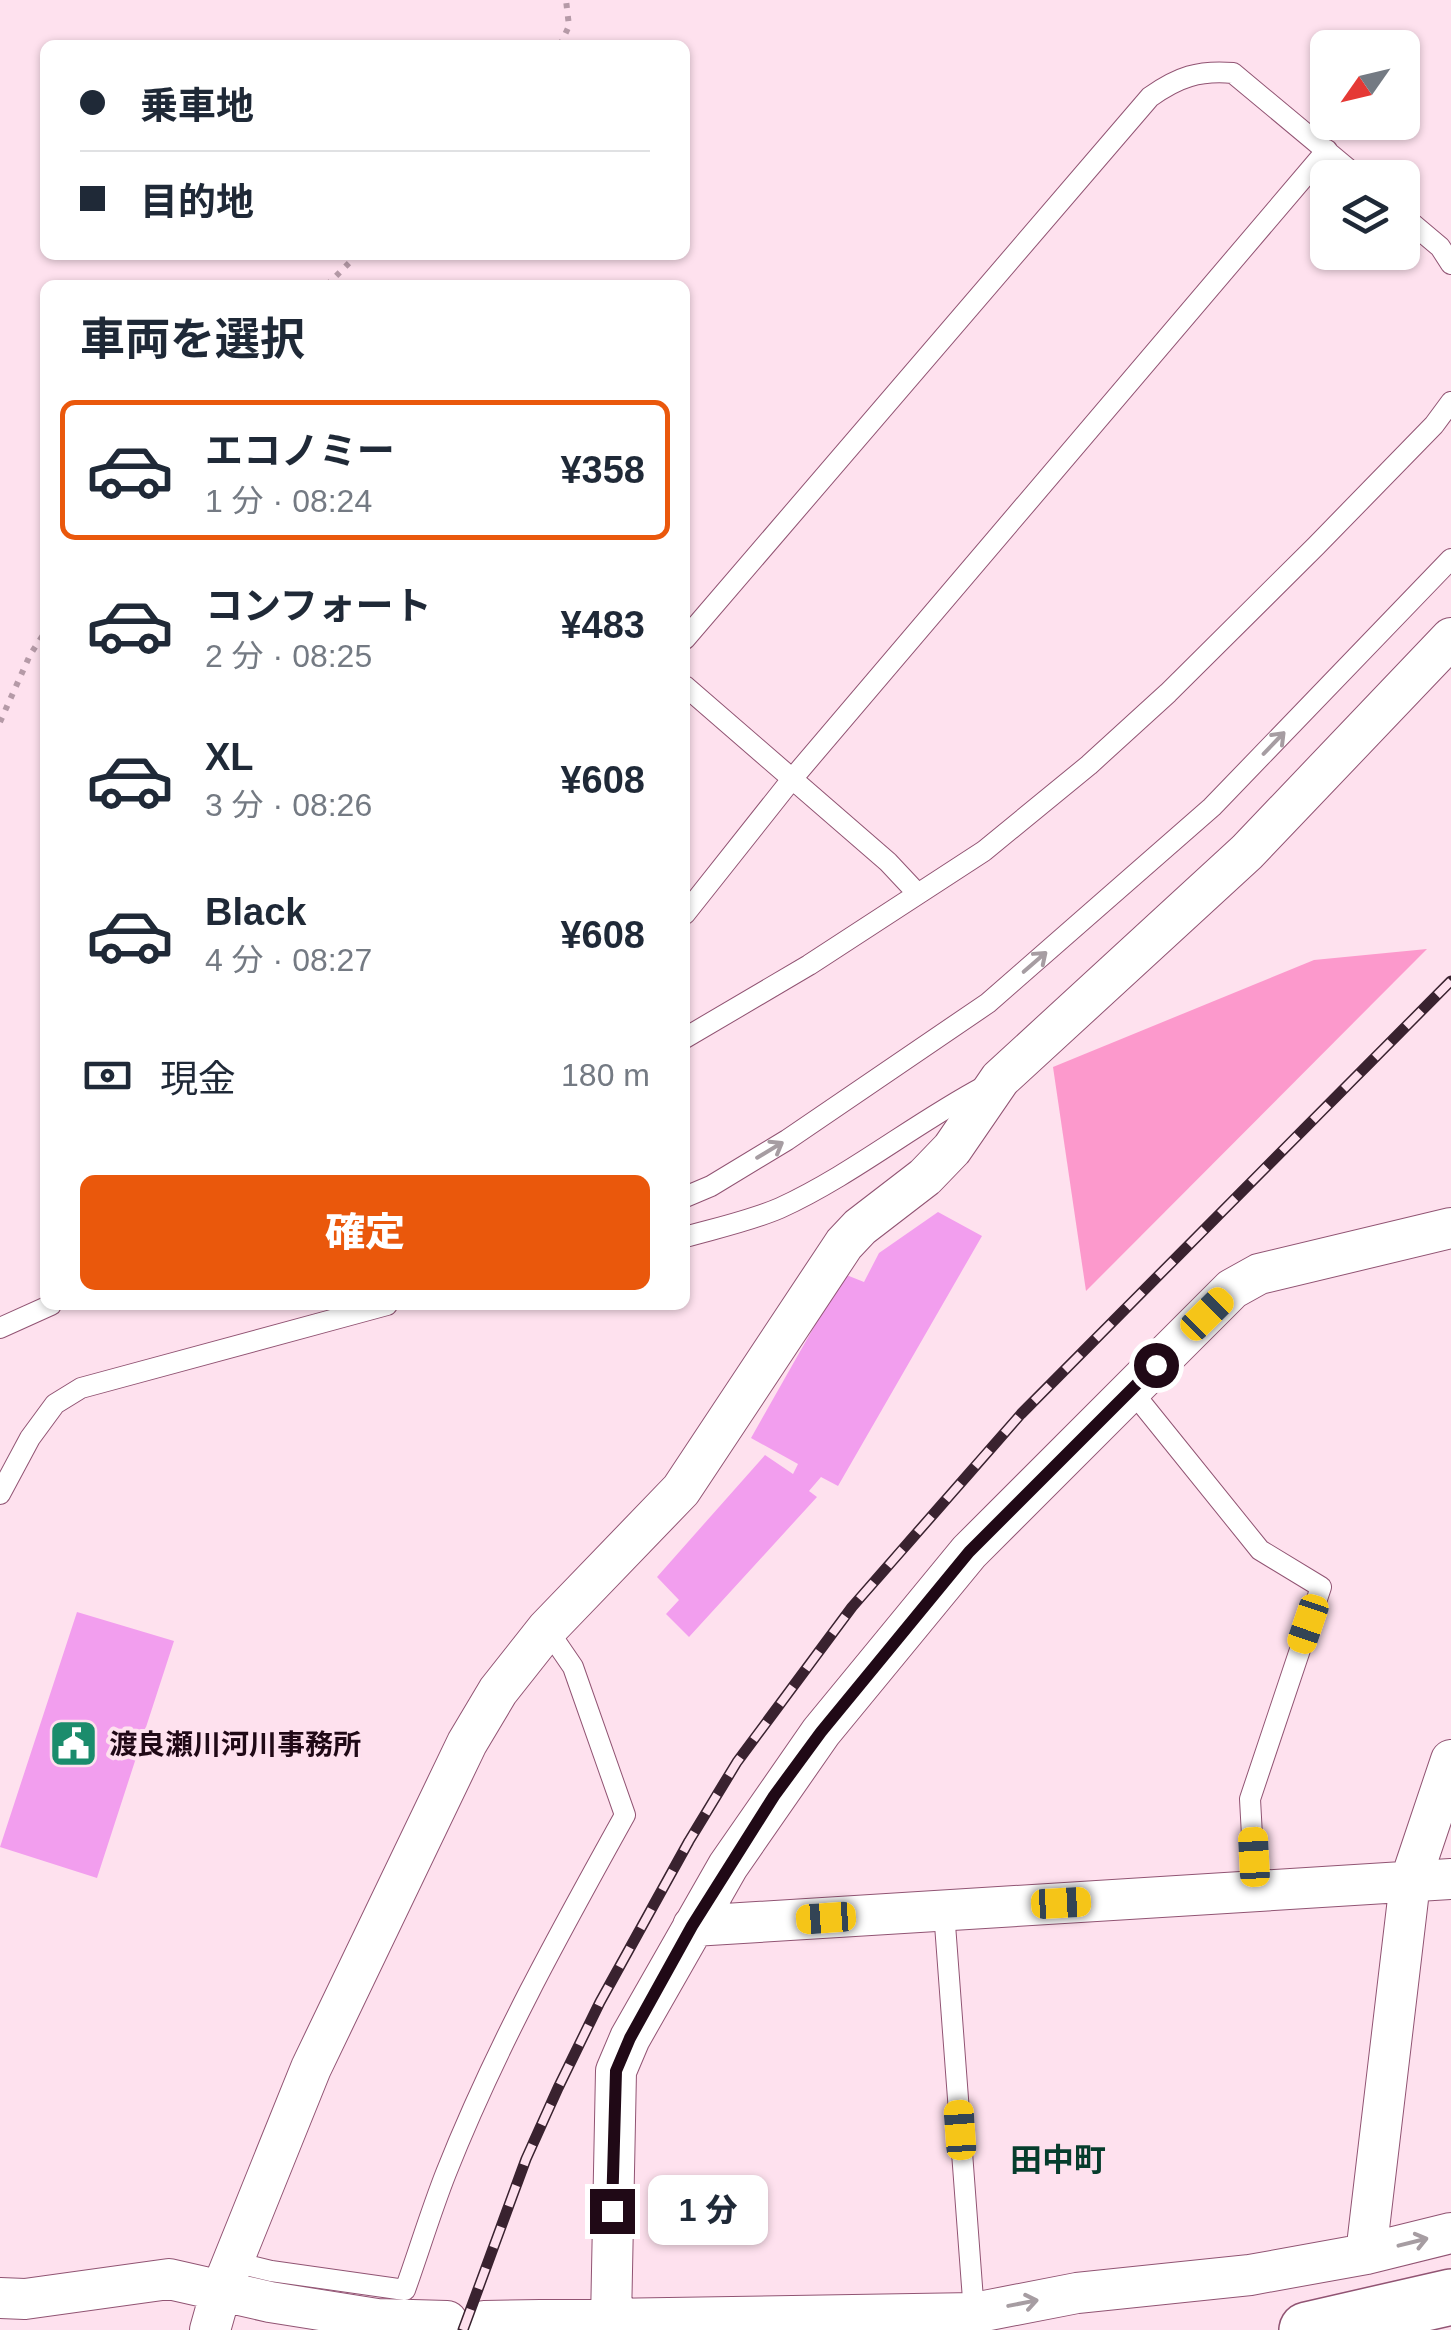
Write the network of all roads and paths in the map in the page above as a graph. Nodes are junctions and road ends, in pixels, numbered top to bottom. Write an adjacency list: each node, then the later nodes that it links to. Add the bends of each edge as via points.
1 (566, 0): 2 (path, via 569,26)
2 (562, 40)
3 (1327, 150): 4 (lane); 11 (lane, via 1234,72 1188,74 1150,97); 16 (lane)
4 (1338, 160)
5 (1420, 230): 7 (lane)
6 (352, 260): 8 (path)
7 (1451, 264)
8 (332, 280)
9 (1451, 402): 17 (lane, via 1130,729 984,851)
10 (1451, 558): 21 (lane, one-way to 10, via 787,1140 988,1003 1212,808)
11 (690, 633)
12 (1451, 638): 20 (street, via 1247,852)
13 (40, 640): 15 (path)
14 (690, 690): 16 (lane)
15 (0, 722)
16 (792, 780): 17 (lane); 18 (lane)
17 (918, 894): 19 (lane)
18 (690, 908)
19 (690, 1035)
20 (1000, 1079): 23 (lane, via 779,1208); 29 (street, via 952,1150 844,1244 680,1490)
21 (690, 1196)
22 (1451, 1228): 27 (street, via 1260,1274 1232,1289)
23 (690, 1235)
24 (40, 1310): 26 (lane)
25 (369, 1310): 28 (lane, via 81,1388 54,1404)
26 (0, 1328)
27 (1131, 1390): 33 (lane, via 1260,1550 1321,1586 1250,1800); 35 (street, via 969,1552 833,1717)
28 (0, 1494)
29 (547, 1629): 38 (street, via 467,1743 310,2068); 38 (lane, via 573,1667 625,1815 504,2042 446,2173 405,2290 271,2272)
30 (1451, 1760): 32 (street)
31 (1451, 1879): 32 (street)
32 (1410, 1882): 33 (street); 37 (street)
33 (1255, 1891): 34 (street)
34 (944, 1910): 35 (street); 41 (lane)
35 (692, 1926): 42 (street, via 616,2071)
36 (1451, 2233): 37 (street, one-way to 36)
37 (1366, 2254): 41 (street, one-way to 37)
38 (228, 2276): 40 (street); 42 (street, via 377,2319); 43 (street)
39 (1451, 2297): 44 (highway)
40 (0, 2298)
41 (974, 2313): 42 (street)
42 (612, 2325)
43 (210, 2330)
44 (1307, 2330)

